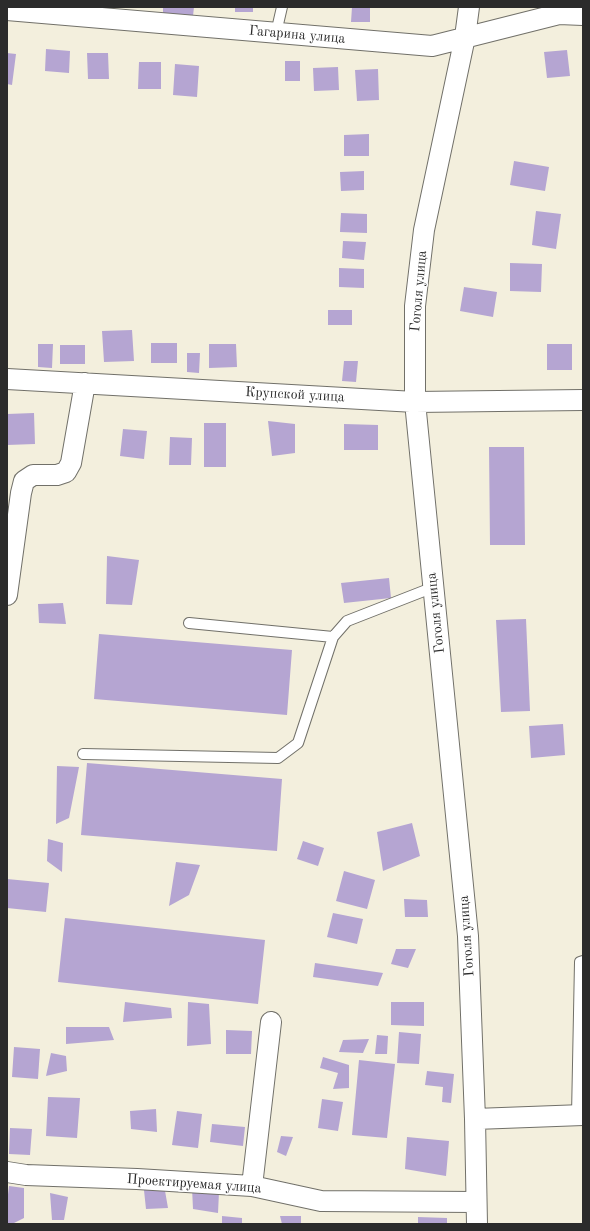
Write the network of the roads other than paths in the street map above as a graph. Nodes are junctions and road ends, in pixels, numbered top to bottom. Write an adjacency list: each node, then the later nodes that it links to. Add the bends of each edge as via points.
1 (282, 7): 5 (lane)
2 (468, 7): 6 (street, Гоголя улица)
3 (7, 10): 5 (street, Гагарина улица)
4 (583, 15): 6 (street, Гагарина улица, via 559,14)
5 (276, 33): 6 (street, Гагарина улица, via 432,46)
6 (465, 38): 10 (street, Гоголя улица, via 424,230 415,306)
7 (7, 379): 8 (street, Крупской улица)
8 (85, 383): 10 (street, Крупской улица); 12 (street, via 72,463 66,472 57,475 33,475 24,481)
9 (583, 400): 10 (street, Крупской улица)
10 (415, 402): 11 (street, Гоголя улица)
11 (434, 587): 14 (lane, via 347,621); 19 (street, Гоголя улица, via 468,936)
12 (7, 595)
13 (189, 624): 14 (lane)
14 (333, 637): 15 (lane, via 298,743 278,758)
15 (83, 754)
16 (583, 961): 18 (lane, via 580,962)
17 (271, 1022): 21 (street)
18 (580, 1115): 19 (street)
19 (475, 1119): 22 (street, Гоголя улица)
20 (7, 1172): 21 (street, Проектируемая улица)
21 (252, 1186): 22 (street, Проектируемая улица, via 321,1201)
22 (476, 1202): 23 (street, Гоголя улица)
23 (477, 1224)

